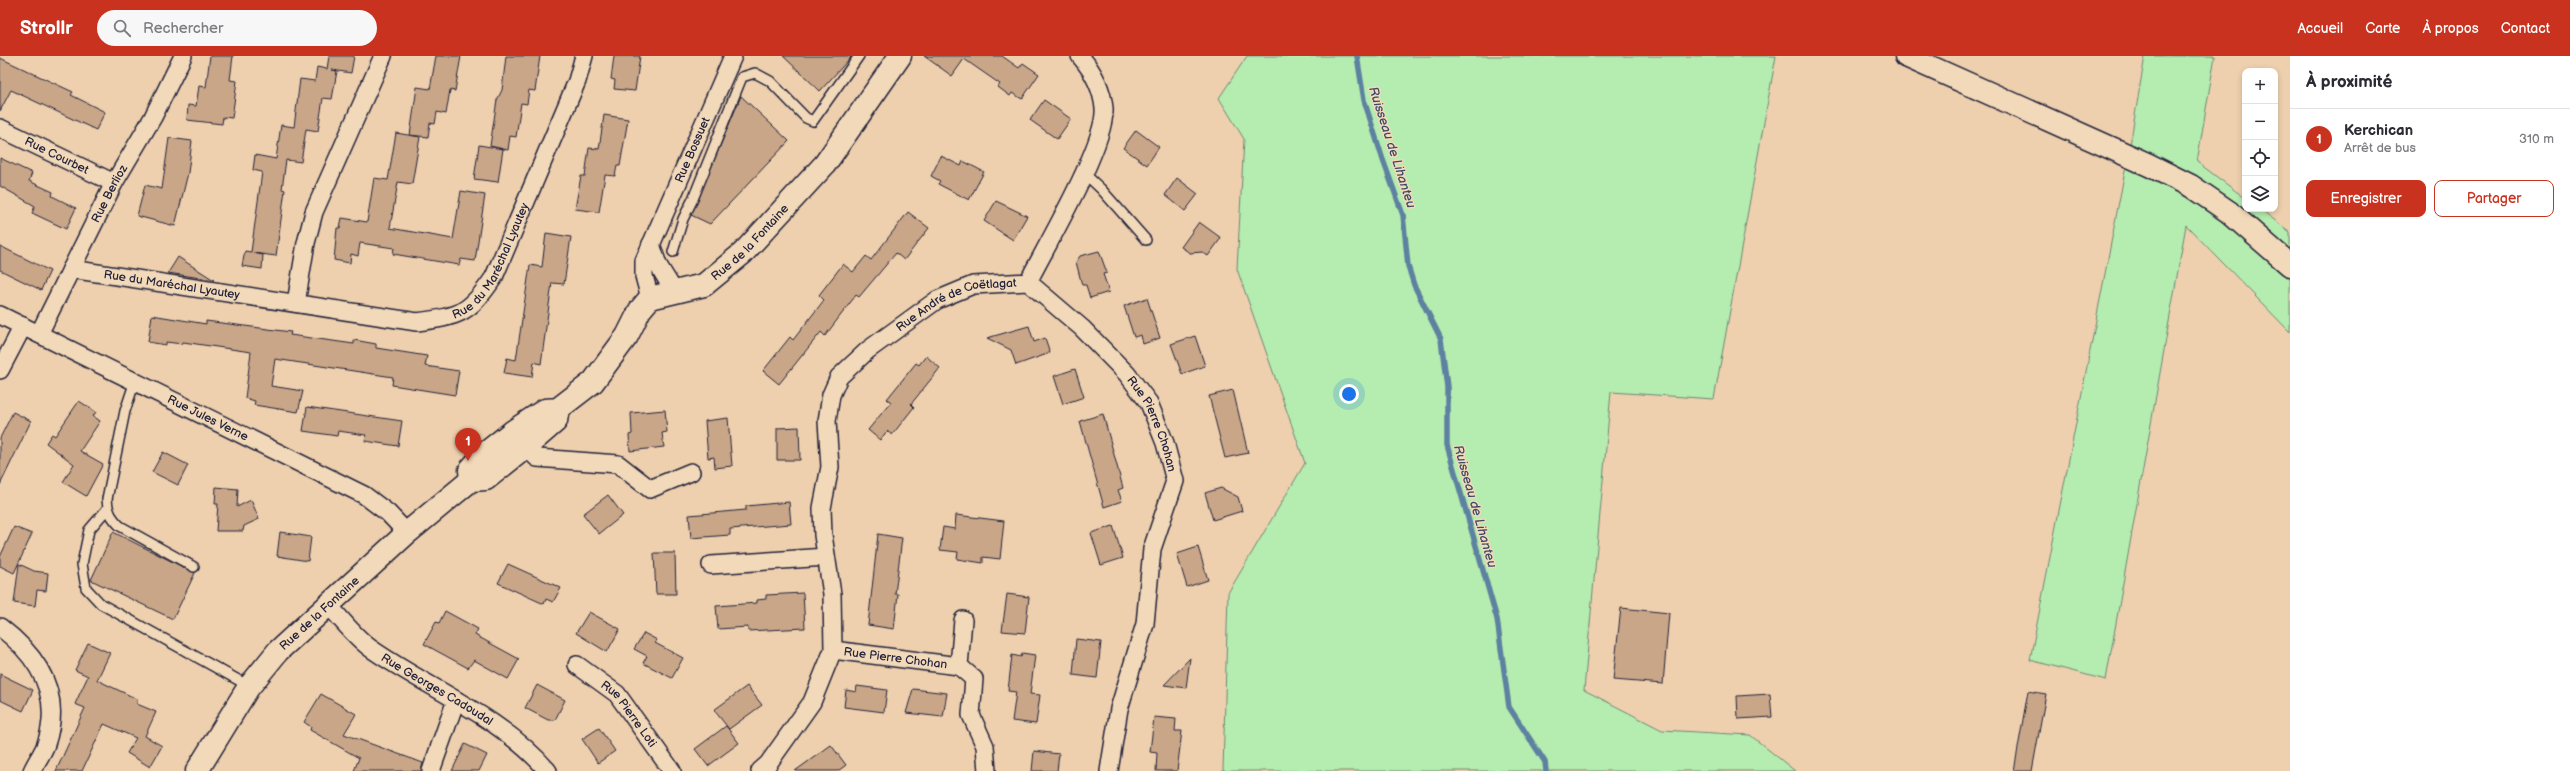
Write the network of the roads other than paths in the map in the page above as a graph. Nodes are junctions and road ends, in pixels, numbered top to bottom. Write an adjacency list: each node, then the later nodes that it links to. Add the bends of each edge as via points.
1 (183, 56): 11 (street, Rue Berlioz, via 153,117)
2 (383, 56): 20 (street, via 314,212)
3 (584, 56): 20 (street, Rue du Maréchal Lyautey, via 577,81 494,277 478,300 452,317 417,322)
4 (732, 56): 13 (street, Rue Bossuet)
5 (859, 56): 14 (lane, via 813,121 806,118 770,81 755,73 742,77 683,219)
6 (900, 56): 18 (main road, Rue de la Fontaine, via 825,164 743,253 704,285)
7 (1080, 56): 10 (street, Rue André de Coëtlagat, via 1100,89 1104,109 1102,128)
8 (1906, 56): 15 (main road, via 2191,186 2229,212)
9 (0, 128): 11 (street, Rue Courbet)
10 (1084, 173): 12 (lane); 17 (street, Rue André de Coëtlagat)
11 (114, 183): 16 (street, Rue Berlioz)
12 (1146, 240)
13 (651, 244): 18 (street, via 658,265); 19 (street, Rue Bossuet, via 644,261 644,276)
14 (672, 252)
15 (2290, 265)
16 (71, 269): 20 (street, Rue du Maréchal Lyautey); 23 (street, Rue Berlioz)
17 (1028, 282): 30 (street, Rue André de Coëtlagat, via 973,285 937,300 868,350 839,377 830,395 827,421 830,466 822,508); 48 (street, Rue Pierre Chohan, via 1082,328 1127,374 1149,403 1165,443 1174,481 1152,549 1145,624 1119,709)
18 (674, 291): 19 (main road, Rue de la Fontaine)
19 (650, 298): 26 (main road, Rue de la Fontaine, via 640,310 627,336 593,382 558,409 545,410)
20 (296, 303)
21 (0, 315): 22 (street, Rue Jules Verne)
22 (23, 326): 23 (street, Rue Jules Verne); 24 (street)
23 (39, 334): 25 (street, Rue Jules Verne)
24 (0, 370)
25 (136, 381): 28 (lane, via 125,411); 29 (street, Rue Jules Verne, via 364,495 388,513)
26 (519, 440): 27 (street, via 537,458 618,464 650,489); 29 (main road, Rue de la Fontaine, via 483,455 470,470 471,480)
27 (691, 472)
28 (107, 509): 32 (lane, via 110,517 120,526); 39 (lane, via 89,530 86,540 82,564 86,588 101,604)
29 (407, 533): 33 (main road, Rue de la Fontaine)
30 (826, 557): 31 (street); 36 (street, Rue André de Coëtlagat, via 832,594)
31 (711, 565)
32 (194, 567)
33 (328, 605): 39 (main road, Rue de la Fontaine, via 278,651); 40 (street, Rue Georges Cadoudal, via 372,650)
34 (963, 620): 38 (street, Rue Pierre Chohan)
35 (0, 627): 41 (street, via 17,640 45,676 52,712 46,744)
36 (833, 650): 38 (street, Rue Pierre Chohan); 46 (street, Rue André de Coëtlagat, via 812,702 768,764)
37 (577, 664): 45 (street, Rue Pierre Loti, via 617,694)
38 (958, 666): 47 (street, Rue Pierre Chohan, via 974,679 971,716 985,746)
39 (249, 686): 42 (main road, Rue de la Fontaine)
40 (456, 700): 43 (street); 44 (street, Rue Georges Cadoudal, via 486,718 534,756)
41 (32, 771)
42 (197, 771)
43 (431, 771)
44 (548, 771)
45 (672, 771)
46 (760, 771)
47 (987, 771)
48 (1109, 771)

